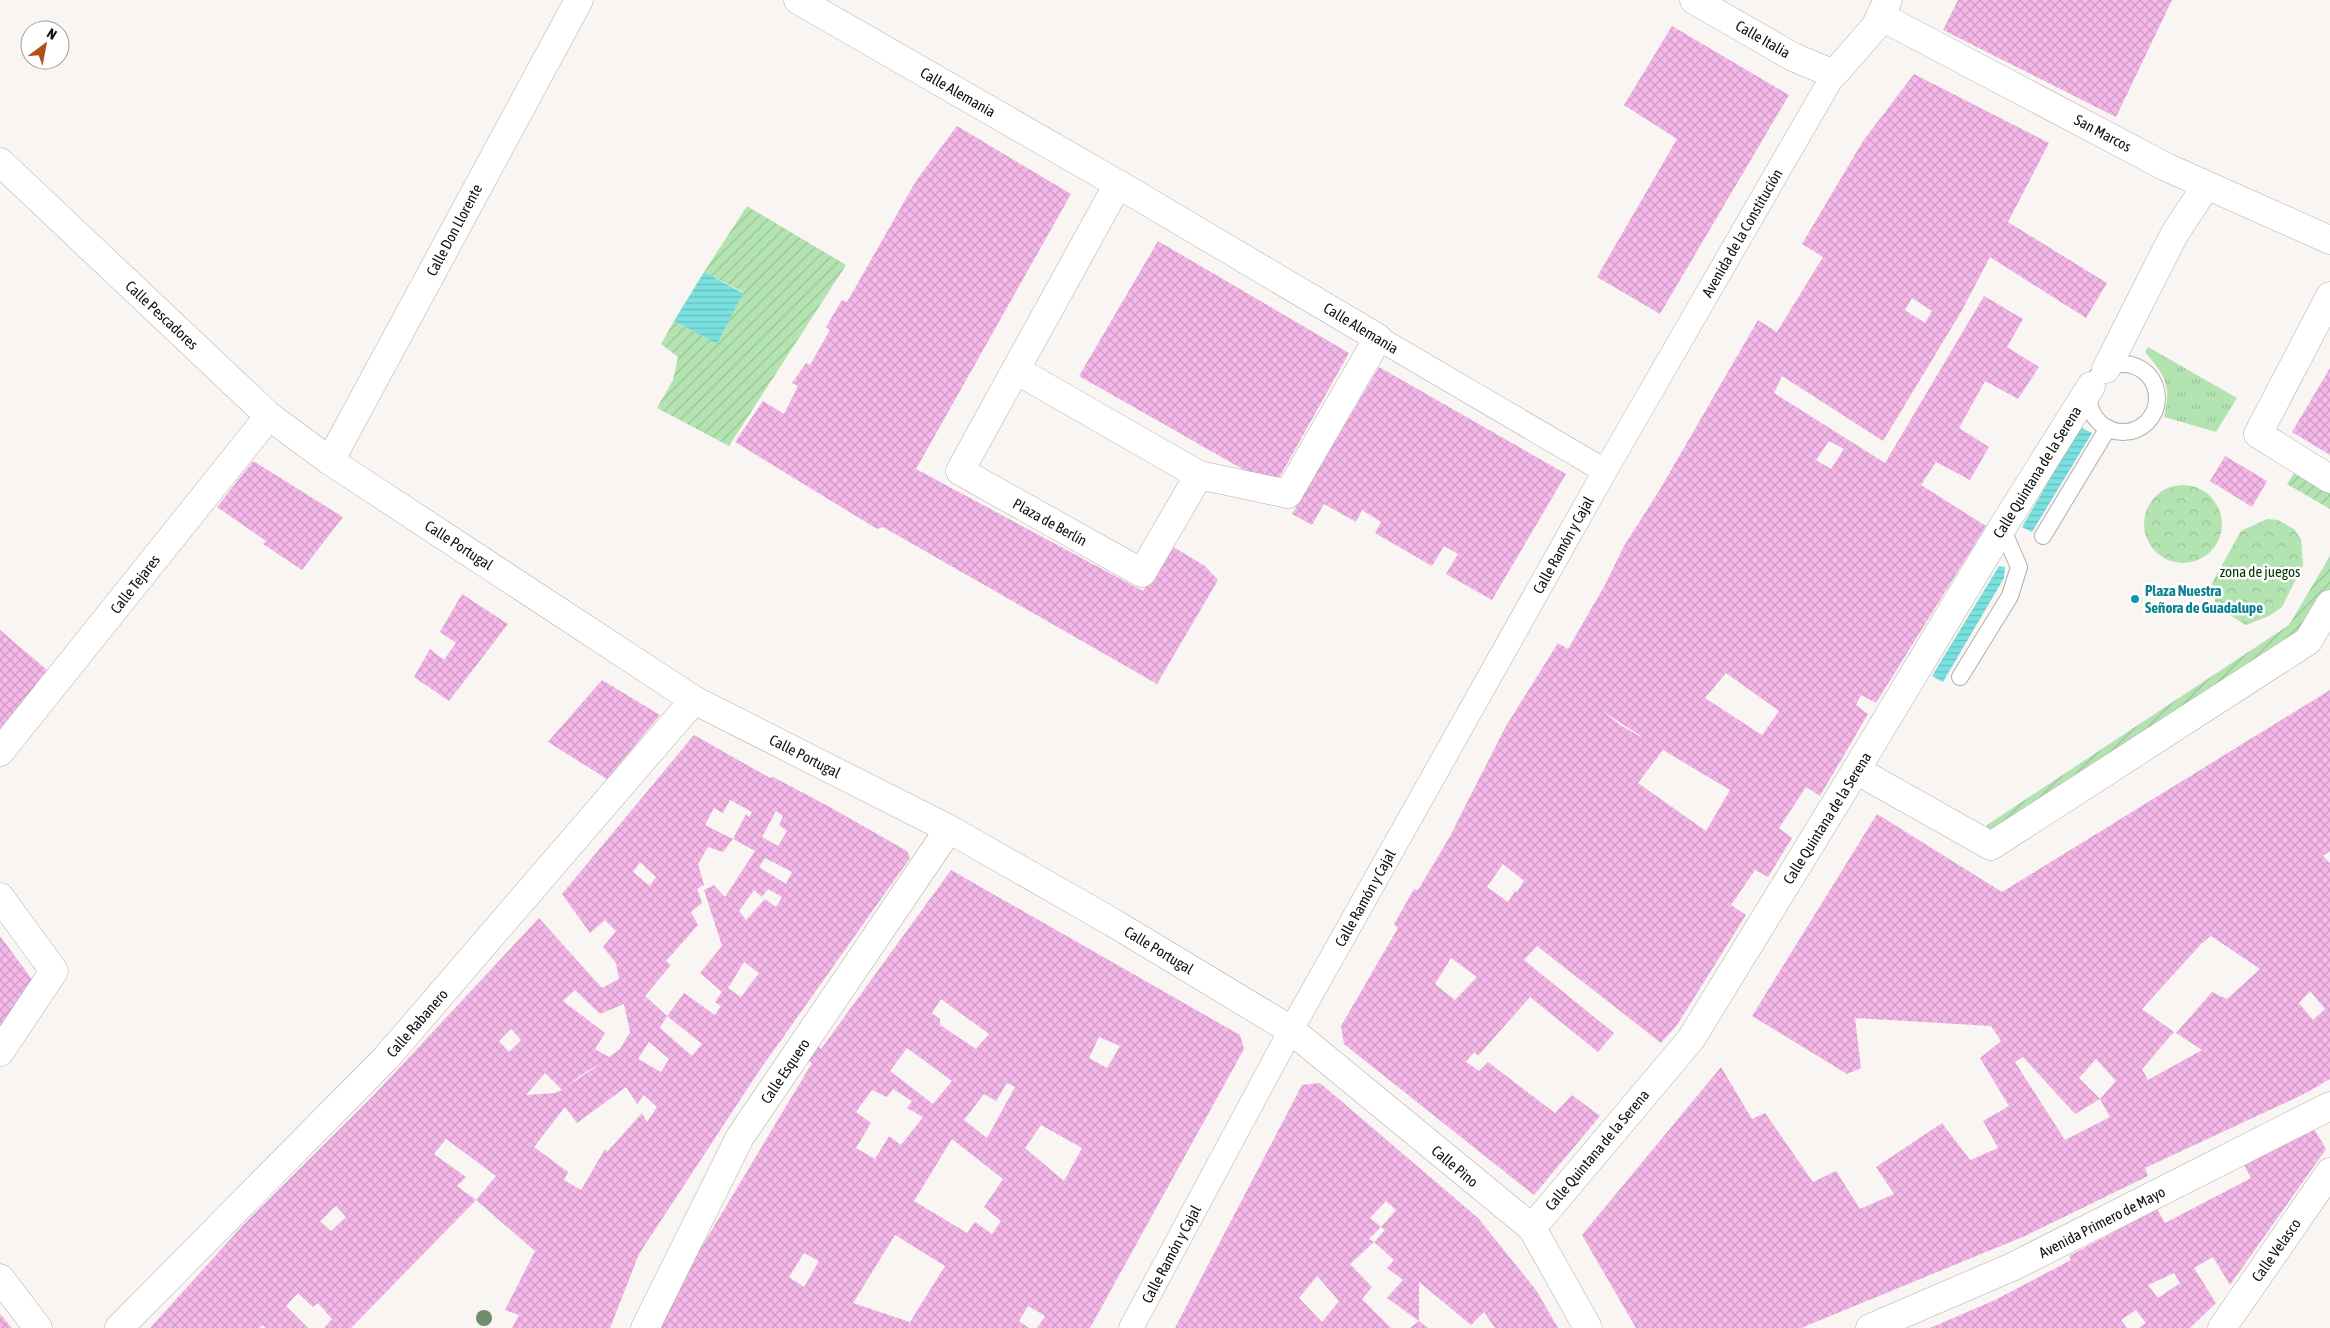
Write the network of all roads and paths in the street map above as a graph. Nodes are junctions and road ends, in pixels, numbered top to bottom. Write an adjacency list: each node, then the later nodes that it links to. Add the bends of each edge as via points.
1 (579, 0): 16 (street, Calle Don Llorente)
2 (798, 0): 7 (street, Calle Alemania)
3 (1694, 0): 5 (street, Calle Italia, via 1793,57)
4 (1884, 8): 5 (street, Avenida de la Constitución, via 1875,27); 8 (street, San Marcos)
5 (1834, 74): 17 (street, Avenida de la Constitución)
6 (0, 162): 14 (street, Calle Pescadores)
7 (1118, 184): 11 (street, Calle Alemania); 12 (street)
8 (2206, 186): 9 (street, San Marcos); 13 (street, Calle Quintana de la Serena, via 2175,233)
9 (2330, 240)
10 (2330, 296): 19 (street, via 2258,434)
11 (1378, 338): 17 (street, Calle Alemania); 18 (street, via 1288,494)
12 (1016, 370): 18 (street); 18 (street, Plaza de Berlín, via 960,471 968,476 1142,574)
13 (2099, 377): 15 (lane, via 2088,399 2096,419); 15 (lane, via 2112,365 2134,366 2152,379 2156,390 2153,412 2146,422 2126,431); 20 (street, Calle Quintana de la Serena)
14 (269, 416): 16 (street, Calle Pescadores); 25 (street, Calle Tejares)
15 (2108, 428): 21 (lane)
16 (330, 461): 24 (street, Calle Portugal)
17 (1604, 471): 29 (street, Calle Ramón y Cajal)
18 (1199, 475)
19 (2330, 479)
20 (2002, 528): 23 (lane, via 2019,567 2010,596); 26 (street, Calle Quintana de la Serena)
21 (2043, 536)
22 (2330, 604): 26 (street, via 2308,641 1992,846)
23 (1960, 677)
24 (694, 700): 27 (street, Calle Portugal); 36 (street, Calle Rabanero, via 386,1058)
25 (0, 752)
26 (1856, 770): 33 (street, Calle Quintana de la Serena, via 1691,1039)
27 (949, 829): 29 (street, Calle Portugal, via 1104,917); 37 (street, Calle Esquero, via 740,1137)
28 (0, 897): 30 (street, via 54,971)
29 (1291, 1030): 33 (street, Calle Pino); 38 (street, Calle Ramón y Cajal)
30 (0, 1052)
31 (2330, 1106): 40 (street, Avenida Primero de Mayo, via 2012,1267)
32 (2330, 1172): 41 (street, Calle Velasco)
33 (1532, 1228): 39 (street, Calle Pino)
34 (0, 1278): 35 (street)
35 (38, 1328)
36 (119, 1328)
37 (645, 1328)
38 (1131, 1328)
39 (1588, 1328)
40 (1870, 1328)
41 (2222, 1328)

